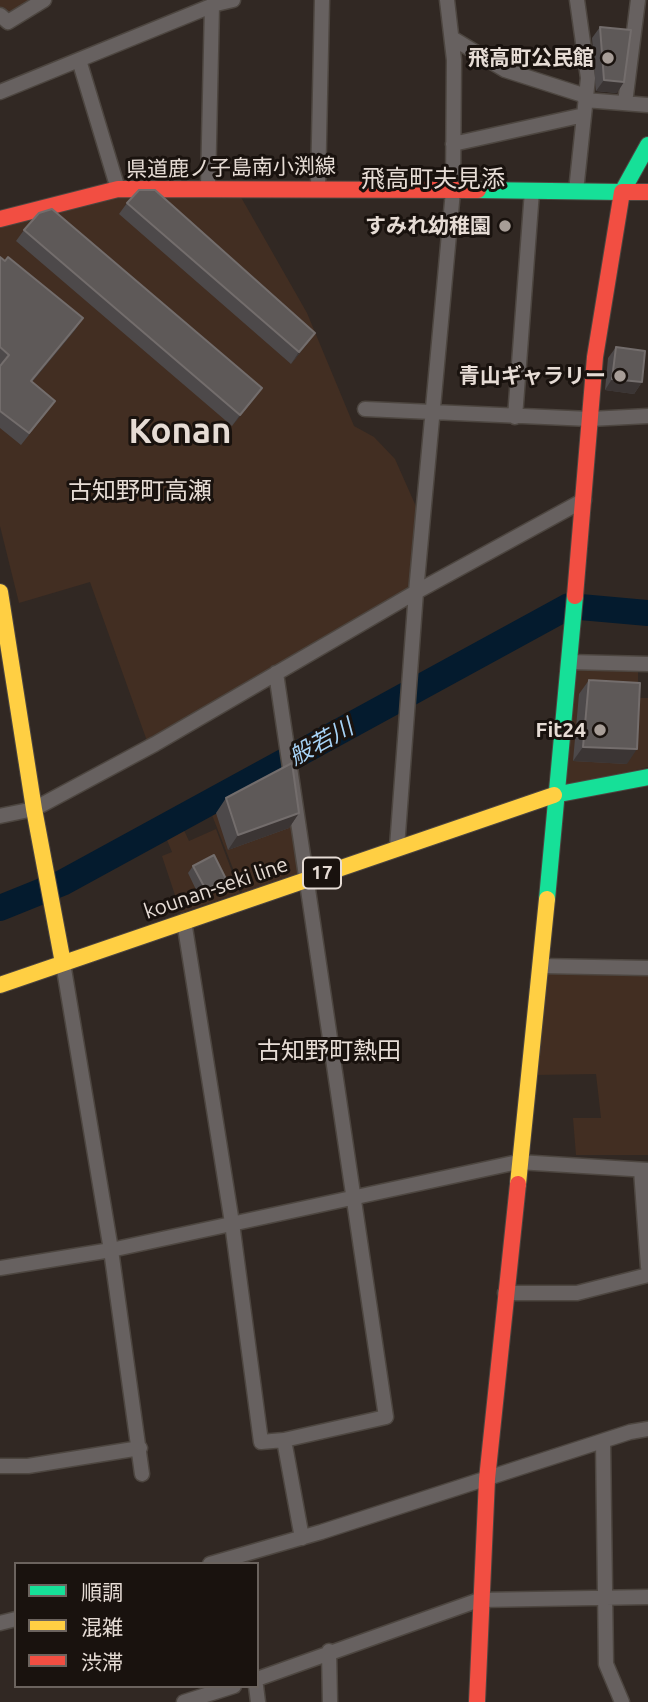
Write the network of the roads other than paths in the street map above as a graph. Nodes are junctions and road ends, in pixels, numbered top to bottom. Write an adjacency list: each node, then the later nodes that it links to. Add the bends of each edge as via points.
1 (44, 0): 8 (street, via 8,22)
2 (233, 0): 7 (street)
3 (322, 0): 19 (street)
4 (447, 0): 9 (street)
5 (576, 0): 12 (street, via 588,78)
6 (638, 0): 13 (street)
7 (202, 5): 10 (street); 18 (street)
8 (0, 15)
9 (452, 38): 12 (street, via 505,70); 16 (street)
10 (79, 60): 11 (street); 20 (street)
11 (0, 92)
12 (586, 98): 13 (street); 15 (street)
13 (625, 103): 14 (street)
14 (648, 105)
15 (584, 115): 16 (street); 23 (street)
16 (453, 144): 21 (street)
17 (648, 145): 24 (street)
18 (208, 187): 19 (street, 県道鹿ノ子島南小渕線); 20 (street, 県道鹿ノ子島南小渕線)
19 (318, 187): 21 (street, 県道鹿ノ子島南小渕線)
20 (117, 189): 26 (street, 県道鹿ノ子島南小渕線)
21 (453, 191): 22 (street, 県道鹿ノ子島南小渕線); 28 (street)
22 (532, 191): 23 (street, 県道鹿ノ子島南小渕線); 29 (street)
23 (576, 191): 24 (street, 県道鹿ノ子島南小渕線)
24 (622, 192): 25 (street, 県道鹿ノ子島南小渕線); 31 (street, via 595,357)
25 (648, 192)
26 (0, 219)
27 (365, 408): 28 (street)
28 (433, 414): 29 (street); 33 (street)
29 (515, 416): 31 (street)
30 (648, 416): 31 (street)
31 (590, 419): 32 (street)
32 (584, 500): 33 (street); 35 (street)
33 (416, 592): 37 (street); 42 (street)
34 (0, 597): 40 (street)
35 (569, 662): 36 (street); 39 (street)
36 (648, 664)
37 (276, 674): 40 (street); 43 (street)
38 (648, 777): 39 (street, kounan-seki line / 17)
39 (558, 793): 42 (street, kounan-seki line / 17); 46 (street)
40 (34, 809): 41 (street); 45 (street)
41 (0, 816)
42 (397, 847): 43 (street, kounan-seki line / 17)
43 (308, 878): 44 (street, kounan-seki line / 17); 51 (street)
44 (184, 921): 45 (street, kounan-seki line / 17); 52 (street)
45 (63, 963): 48 (street, kounan-seki line / 17); 53 (street)
46 (541, 966): 47 (street); 49 (street)
47 (648, 968)
48 (0, 985)
49 (518, 1162): 50 (street); 51 (street); 57 (street)
50 (644, 1170): 54 (street)
51 (355, 1196): 52 (street); 59 (street, via 387,1417)
52 (232, 1223): 53 (street); 59 (street, via 261,1442)
53 (111, 1250): 55 (street); 61 (street)
54 (648, 1267)
55 (0, 1268)
56 (648, 1275): 57 (street, via 577,1293)
57 (505, 1293): 64 (street)
58 (648, 1429): 60 (street)
59 (284, 1440): 65 (street)
60 (603, 1441): 64 (street); 67 (street)
61 (140, 1448): 62 (street, via 28,1466); 63 (street)
62 (0, 1466)
63 (142, 1474)
64 (487, 1479): 65 (street); 69 (street)
65 (302, 1538): 66 (street)
66 (217, 1562)
67 (607, 1597): 68 (street); 69 (street); 76 (street, via 606,1664)
68 (648, 1597)
69 (479, 1600): 70 (street); 75 (street)
70 (329, 1651): 71 (street); 74 (street)
71 (259, 1678)
72 (228, 1688): 73 (street)
73 (184, 1702)
74 (330, 1702)
75 (477, 1702)
76 (622, 1702)

